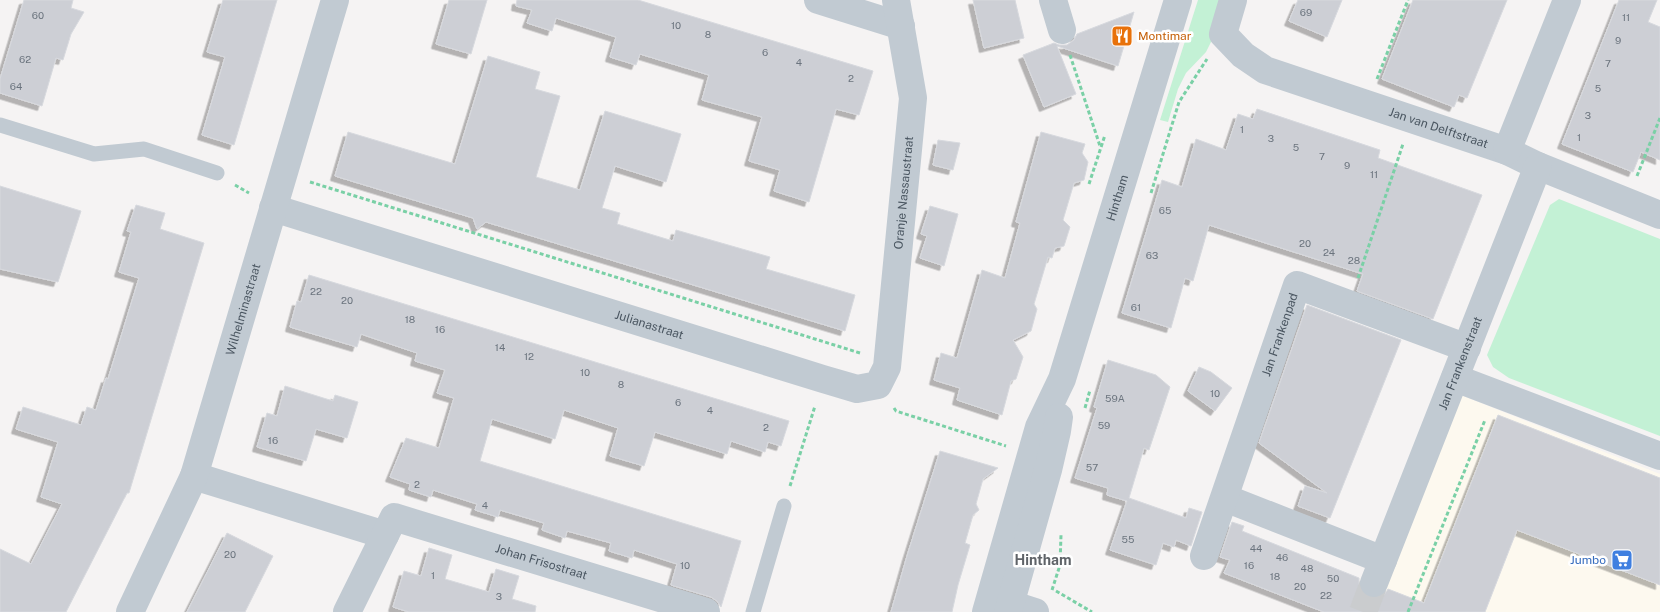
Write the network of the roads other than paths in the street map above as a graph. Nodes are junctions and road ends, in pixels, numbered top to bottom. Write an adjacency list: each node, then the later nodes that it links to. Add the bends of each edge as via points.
1 (335, 0): 14 (street, Wilhelminastraat)
2 (818, 0): 8 (street)
3 (896, 0): 8 (street, Oranje Nassaustraat)
4 (1053, 0): 9 (street)
5 (1233, 0): 11 (street, Jan van Delftstraat, via 1223,34 1243,55 1265,70)
6 (1567, 0): 11 (street)
7 (1175, 6): 25 (street, Hintham, via 1062,378 1039,427)
8 (901, 26): 17 (street, Oranje Nassaustraat, via 913,98)
9 (1062, 30)
10 (0, 126): 13 (lane, via 94,154 144,149)
11 (1507, 151): 12 (street, Jan van Delftstraat)
12 (1538, 166): 15 (street, Jan van Delftstraat); 16 (street, Jan Frankenstraat)
13 (216, 173)
14 (273, 208): 17 (street, Julianastraat, via 857,389); 20 (street, Wilhelminastraat)
15 (1660, 215)
16 (1467, 348): 18 (street, Jan Frankenstraat); 21 (street, Jan Frankenpad, via 1297,285)
17 (882, 376)
18 (1455, 378): 19 (street); 21 (street, Jan Frankenstraat, via 1379,572)
19 (1660, 456)
20 (194, 476): 23 (street); 26 (street, Wilhelminastraat)
21 (1225, 498): 24 (street, Jan Frankenpad)
22 (784, 506): 29 (lane)
23 (385, 534): 27 (street, Johan Frisostraat); 28 (street, Johan Frisostraat, via 394,517)
24 (1204, 556)
25 (1009, 608)
26 (130, 612)
27 (347, 612)
28 (706, 612)
29 (753, 612)

